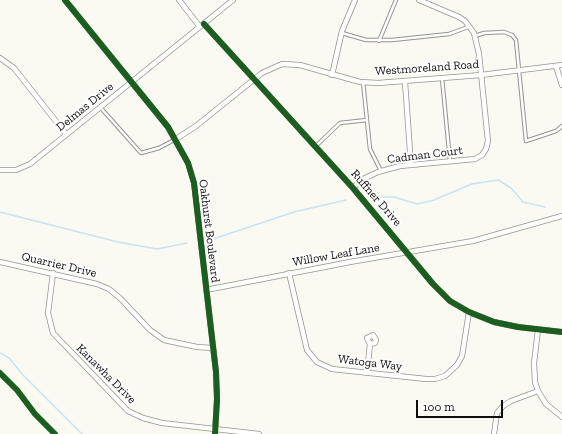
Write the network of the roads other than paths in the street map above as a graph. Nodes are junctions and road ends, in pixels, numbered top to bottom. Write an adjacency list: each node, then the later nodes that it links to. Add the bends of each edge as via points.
1 (65, 0): 21 (street, Oakhurst Boulevard)
2 (179, 0): 9 (street)
3 (233, 0): 7 (street, Delmas Drive)
4 (355, 0): 10 (street)
5 (396, 0): 12 (lane)
6 (419, 0): 8 (street, Cadman Court, via 459,17)
7 (204, 24): 9 (street, Delmas Drive); 20 (street, Ruffner Drive)
8 (469, 26): 11 (street, Cadman Court); 12 (lane, via 449,34)
9 (200, 27): 21 (street, Delmas Drive)
10 (342, 33): 12 (lane); 17 (street)
11 (475, 36): 16 (lane, via 493,32 512,35 517,45); 18 (street, Cadman Court)
12 (380, 41)
13 (0, 58): 28 (street, via 14,68)
14 (562, 65): 15 (street, Westmoreland Road)
15 (556, 66): 16 (street, Westmoreland Road); 24 (street)
16 (520, 71): 18 (street, Westmoreland Road); 27 (lane, via 526,141 556,131)
17 (332, 75): 20 (street, Westmoreland Road, via 300,65 287,64 269,68); 22 (street, Westmoreland Road)
18 (481, 75): 19 (street, Westmoreland Road); 31 (street, Cadman Court, via 488,141 486,149 475,159)
19 (442, 78): 23 (street, Westmoreland Road); 31 (lane)
20 (254, 79): 29 (street, Westmoreland Road); 30 (street, Ruffner Drive)
21 (133, 82): 25 (street, Delmas Drive); 29 (street, Oakhurst Boulevard)
22 (363, 82): 23 (street, Westmoreland Road); 26 (lane)
23 (404, 82): 32 (street)
24 (562, 85)
25 (100, 107): 28 (street, Delmas Drive); 29 (lane, via 141,153 159,148)
26 (367, 120): 30 (lane, via 340,123); 34 (lane, via 370,150)
27 (562, 126)
28 (66, 134): 33 (street, Delmas Drive, via 23,168)
29 (176, 139): 41 (street, Oakhurst Boulevard, via 188,163 194,183)
30 (315, 146): 35 (street, Ruffner Drive)
31 (450, 162): 32 (street, Cadman Court)
32 (411, 165): 34 (street, Cadman Court)
33 (0, 170)
34 (381, 171): 35 (street, Cadman Court)
35 (353, 188): 37 (street, Ruffner Drive)
36 (562, 216): 37 (street, Willow Leaf Lane, via 492,237)
37 (408, 253): 40 (street, Willow Leaf Lane); 42 (street, Ruffner Drive, via 437,288)
38 (0, 262): 39 (street, Quarrier Drive)
39 (53, 273): 46 (street, Quarrier Drive, via 87,280 109,289 150,330 164,340); 50 (street, Kanawha Drive, via 48,313 53,334 80,360 108,393 128,411 143,418)
40 (289, 273): 41 (street, Willow Leaf Lane); 47 (street, Watoga Way, via 309,355 325,368)
41 (206, 290): 46 (street, Oakhurst Boulevard)
42 (469, 312): 43 (street, Ruffner Drive, via 494,322); 47 (street, Watoga Way, via 462,356 449,373 435,379)
43 (538, 330): 44 (street, Ruffner Drive); 48 (street, via 534,363)
44 (562, 332)
45 (370, 344): 47 (street)
46 (212, 348): 50 (street, Oakhurst Boulevard, via 217,399)
47 (367, 373)
48 (538, 392): 49 (street, via 551,409); 52 (street, via 503,406 497,413)
49 (562, 417)
50 (215, 431): 51 (street, Kanawha Drive)
51 (259, 434)
52 (494, 434)

